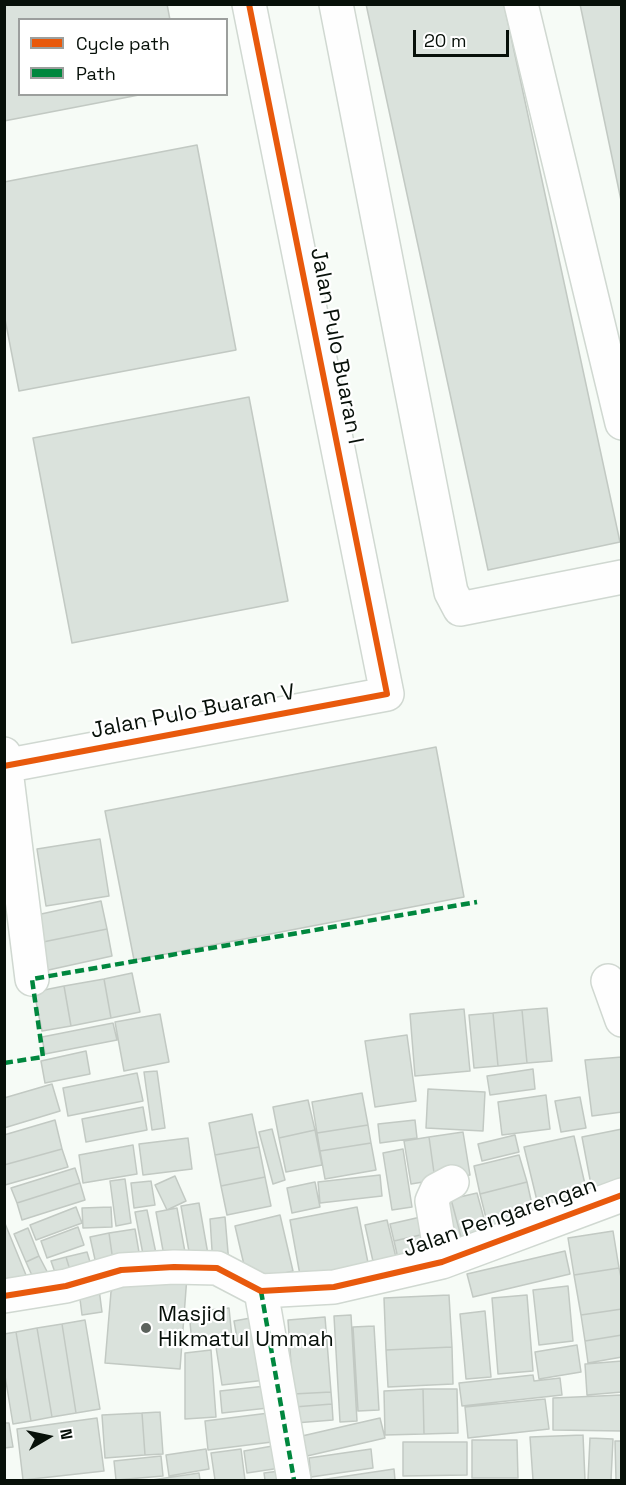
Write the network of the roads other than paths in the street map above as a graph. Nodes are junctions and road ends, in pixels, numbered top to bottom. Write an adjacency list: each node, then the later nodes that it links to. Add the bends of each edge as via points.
1 (249, 4): 6 (street, Jalan Pulo Buaran I)
2 (336, 4): 5 (street, via 451,592 460,609)
3 (521, 4): 4 (street)
4 (621, 423)
5 (621, 577)
6 (387, 694): 7 (street, Jalan Pulo Buaran V)
7 (5, 762): 8 (street)
8 (32, 979)
9 (608, 981): 10 (street)
10 (621, 1020)
11 (452, 1182): 13 (street, via 437,1190 432,1201)
12 (621, 1195): 13 (street, Jalan Pengarengan)
13 (442, 1262): 14 (street, Jalan Pengarengan, via 334,1287)
14 (261, 1291): 15 (street, via 217,1268 174,1268 121,1270 66,1286); 16 (street)
15 (4, 1296)
16 (294, 1480)

